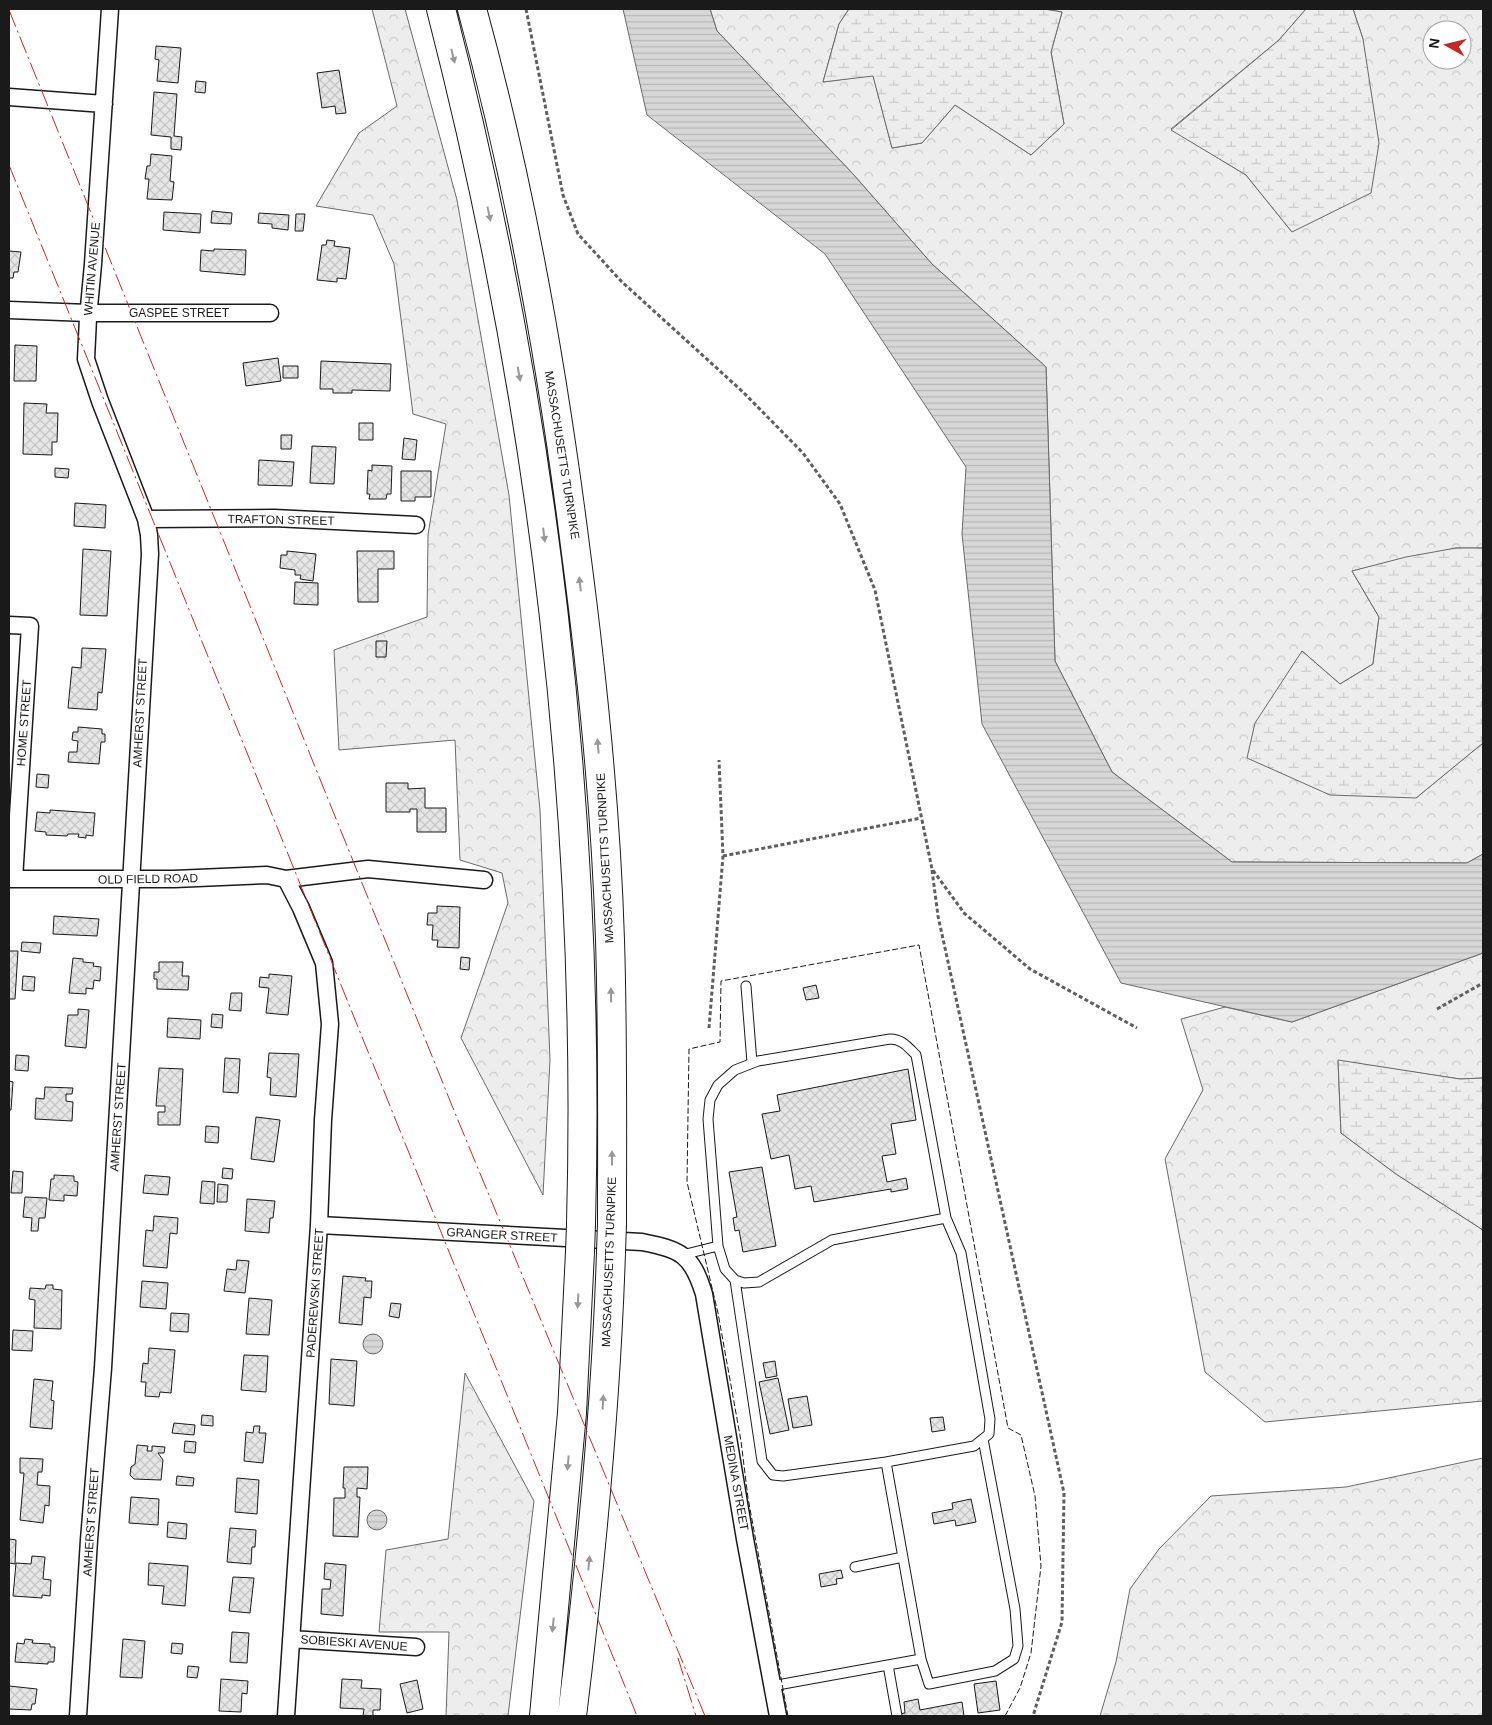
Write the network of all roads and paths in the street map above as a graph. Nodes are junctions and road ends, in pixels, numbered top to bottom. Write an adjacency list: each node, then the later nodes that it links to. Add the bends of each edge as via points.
1 (110, 9): 6 (street, WHITIN AVENUE)
2 (441, 9): 43 (highway, one-way to 43, bridge, via 484,188 512,334 541,513 568,756 578,923 582,1090 580,1252 571,1433)
3 (472, 9): 44 (highway, MASSACHUSETTS TURNPIKE, one-way to 3, bridge, via 599,1466 612,1224 610,939 601,784 590,663 560,430 522,220)
4 (526, 9): 14 (path, via 563,195 578,234 621,281 743,392 803,453 840,504 875,590)
5 (9, 97): 6 (street)
6 (104, 104): 8 (street, WHITIN AVENUE)
7 (9, 310): 8 (street, GASPEE STREET)
8 (88, 312): 9 (street, GASPEE STREET); 10 (street, WHITIN AVENUE, via 86,359)
9 (270, 313)
10 (146, 519): 11 (street, TRAFTON STREET, via 274,518); 19 (street, AMHERST STREET, via 150,554)
11 (416, 525)
12 (9, 625): 17 (street, HOME STREET, via 30,626)
13 (719, 760): 15 (path)
14 (921, 818): 15 (path); 16 (path)
15 (723, 856): 24 (path)
16 (932, 869): 25 (path, via 964,913 1030,969); 47 (path, via 938,916 1064,1493 1062,1622)
17 (11, 879): 19 (street, OLD FIELD ROAD)
18 (286, 879): 19 (street, OLD FIELD ROAD, via 267,875); 20 (street, OLD FIELD ROAD, via 368,869); 28 (street, PADEREWSKI STREET, via 324,963 326,981 330,1024)
19 (130, 880): 41 (street, AMHERST STREET, via 103,1368)
20 (484, 880)
21 (1483, 983): 23 (path)
22 (746, 986): 26 (lane)
23 (1438, 1009)
24 (709, 1028)
25 (1137, 1028)
26 (752, 1063): 27 (lane, via 890,1039 904,1042 916,1055); 29 (lane, via 735,1070 718,1085 710,1100 708,1119)
27 (946, 1218): 31 (lane, via 832,1240 759,1282); 32 (lane, via 961,1253 990,1419 989,1434)
28 (319, 1224): 30 (street, GRANGER STREET, via 642,1242 666,1247); 36 (street, PADEREWSKI STREET)
29 (718, 1246): 30 (lane); 31 (lane, via 725,1269)
30 (682, 1255): 40 (street, MEDINA STREET, via 693,1266 704,1294)
31 (734, 1280): 33 (lane, via 762,1460 773,1475)
32 (983, 1439): 33 (lane, via 974,1446); 38 (lane, via 1015,1608 1018,1646 1014,1659 995,1671 928,1684)
33 (886, 1462): 34 (lane)
34 (903, 1557): 35 (lane); 38 (lane)
35 (854, 1567)
36 (291, 1639): 37 (street, SOBIESKI AVENUE); 42 (street, PADEREWSKI STREET)
37 (416, 1647)
38 (921, 1659): 39 (lane)
39 (888, 1665): 40 (lane); 46 (lane)
40 (772, 1686): 45 (street, MEDINA STREET)
41 (78, 1716)
42 (286, 1716)
43 (544, 1716)
44 (572, 1716)
45 (778, 1716)
46 (896, 1716)
47 (1033, 1716)

